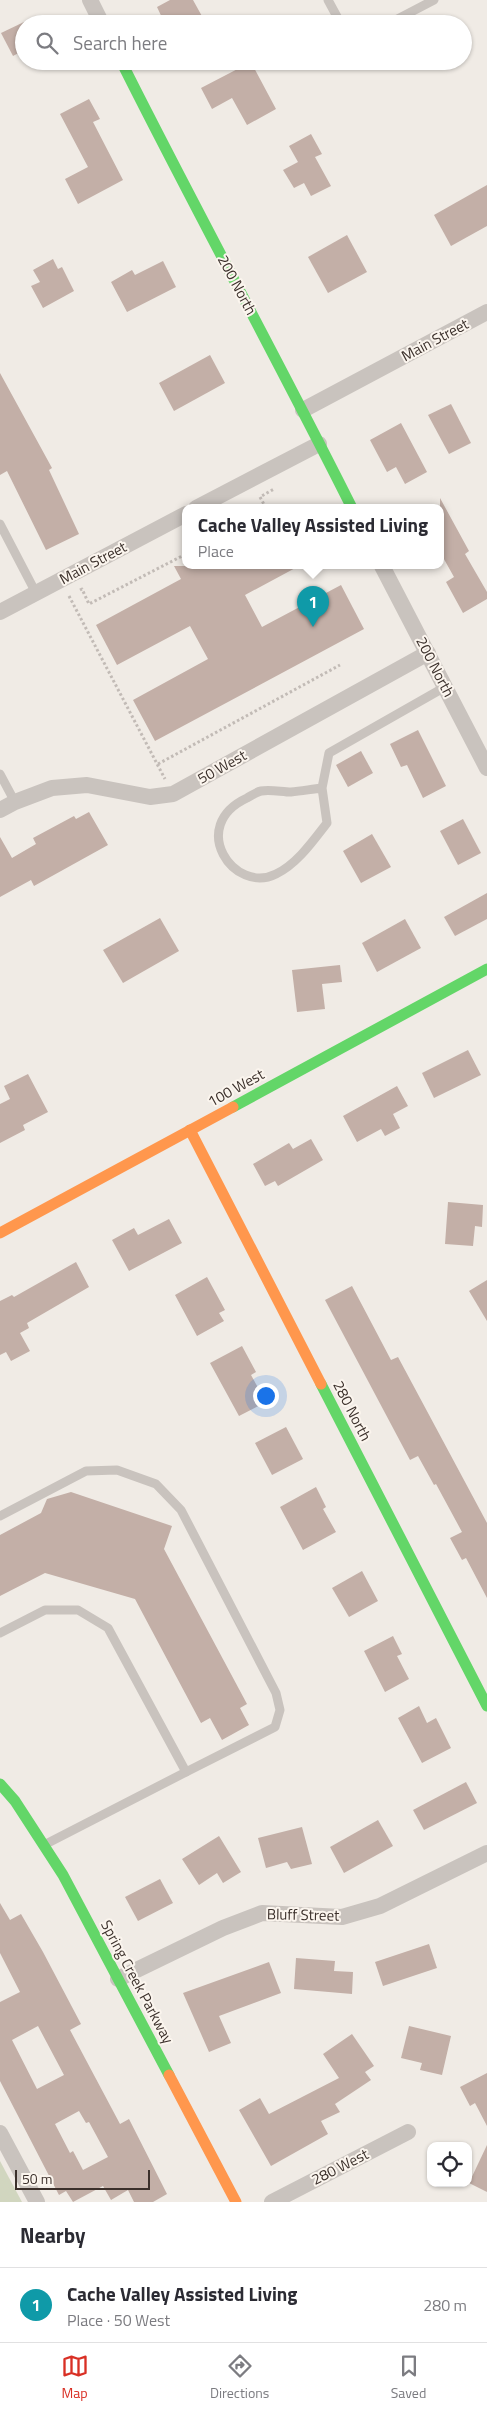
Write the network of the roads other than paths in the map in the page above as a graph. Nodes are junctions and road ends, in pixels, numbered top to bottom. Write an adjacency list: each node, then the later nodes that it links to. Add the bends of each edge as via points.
1 (90, 0): 4 (street)
2 (328, 0): 5 (lane)
3 (434, 0): 6 (lane)
4 (98, 15)
5 (336, 15)
6 (405, 15)
7 (126, 70): 9 (street, 200 North)
8 (487, 312): 9 (street, Main Street)
9 (303, 410): 10 (street, 200 North)
10 (319, 444): 11 (street); 12 (street, 200 North)
11 (204, 504)
12 (350, 504)
13 (182, 516): 16 (street, Main Street)
14 (0, 524): 16 (lane)
15 (384, 569): 18 (street, 200 North)
16 (36, 593): 17 (street, Main Street)
17 (0, 612)
18 (428, 653): 19 (street, 200 North); 23 (street, 50 West, via 173,794 150,797 87,785 52,788)
19 (445, 687): 20 (street, 200 North); 22 (lane, via 330,753)
20 (487, 768)
21 (0, 774): 23 (lane)
22 (322, 788): 22 (lane, via 327,823 305,850 277,874 259,880 241,873 224,856 217,836 222,817 237,803 261,791)
23 (15, 802): 24 (street, 50 West)
24 (0, 810)
25 (487, 969): 26 (street, 100 West)
26 (190, 1130): 27 (street, 100 West); 30 (street, 280 North)
27 (0, 1233)
28 (0, 1516): 31 (lane, via 86,1471 117,1470 156,1484 181,1510 276,1692 280,1710 275,1727)
29 (0, 1633): 31 (lane, via 45,1610 78,1610 108,1628)
30 (487, 1706)
31 (186, 1772): 33 (lane)
32 (0, 1784): 33 (street, Spring Creek Parkway)
33 (44, 1845): 35 (street, Spring Creek Parkway)
34 (487, 1853): 35 (street, Bluff Street, via 380,1906 342,1917 262,1913 223,1928)
35 (118, 1979): 39 (street, Spring Creek Parkway)
36 (408, 2132): 40 (street, 280 West)
37 (0, 2133): 38 (street)
38 (37, 2202)
39 (236, 2202)
40 (272, 2202)

